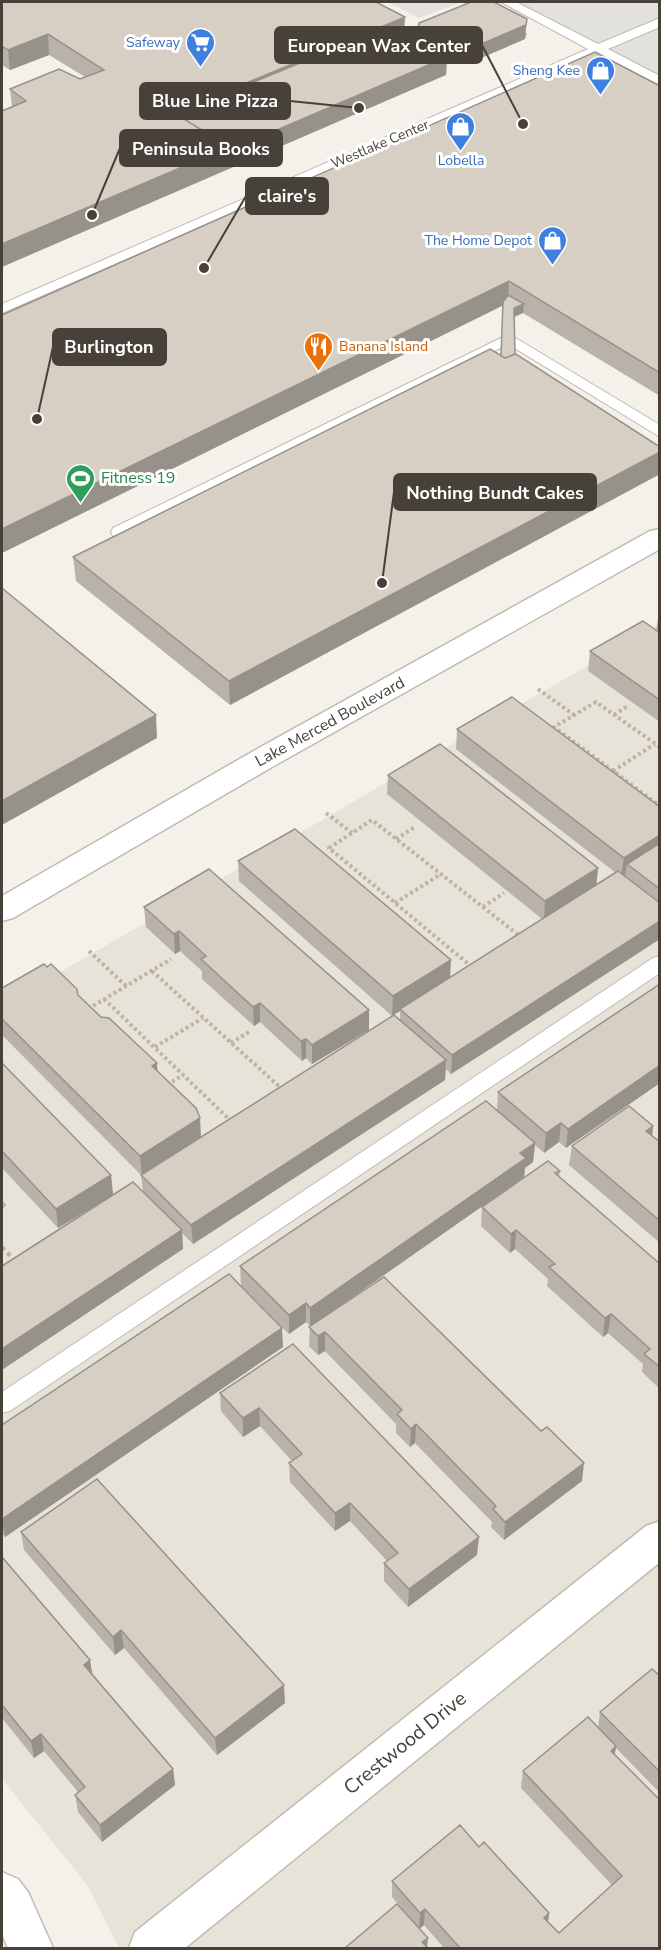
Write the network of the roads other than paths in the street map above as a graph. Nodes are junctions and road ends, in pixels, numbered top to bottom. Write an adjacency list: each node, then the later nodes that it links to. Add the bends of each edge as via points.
1 (507, 2): 3 (lane)
2 (660, 22): 3 (lane, Westlake Center)
3 (599, 49): 4 (lane); 5 (lane, Westlake Center)
4 (660, 81)
5 (2, 309)
6 (575, 379): 7 (lane); 8 (lane); 9 (lane, via 509,338)
7 (559, 388)
8 (660, 432)
9 (296, 444): 10 (lane); 11 (lane)
10 (311, 454)
11 (119, 532)
12 (660, 537): 13 (street, Lake Merced Boulevard, via 271,754)
13 (2, 910)
14 (660, 963): 15 (lane)
15 (2, 1404)
16 (660, 1538): 19 (street, Crestwood Drive)
17 (2, 1894): 18 (street)
18 (32, 1948)
19 (151, 1948)

